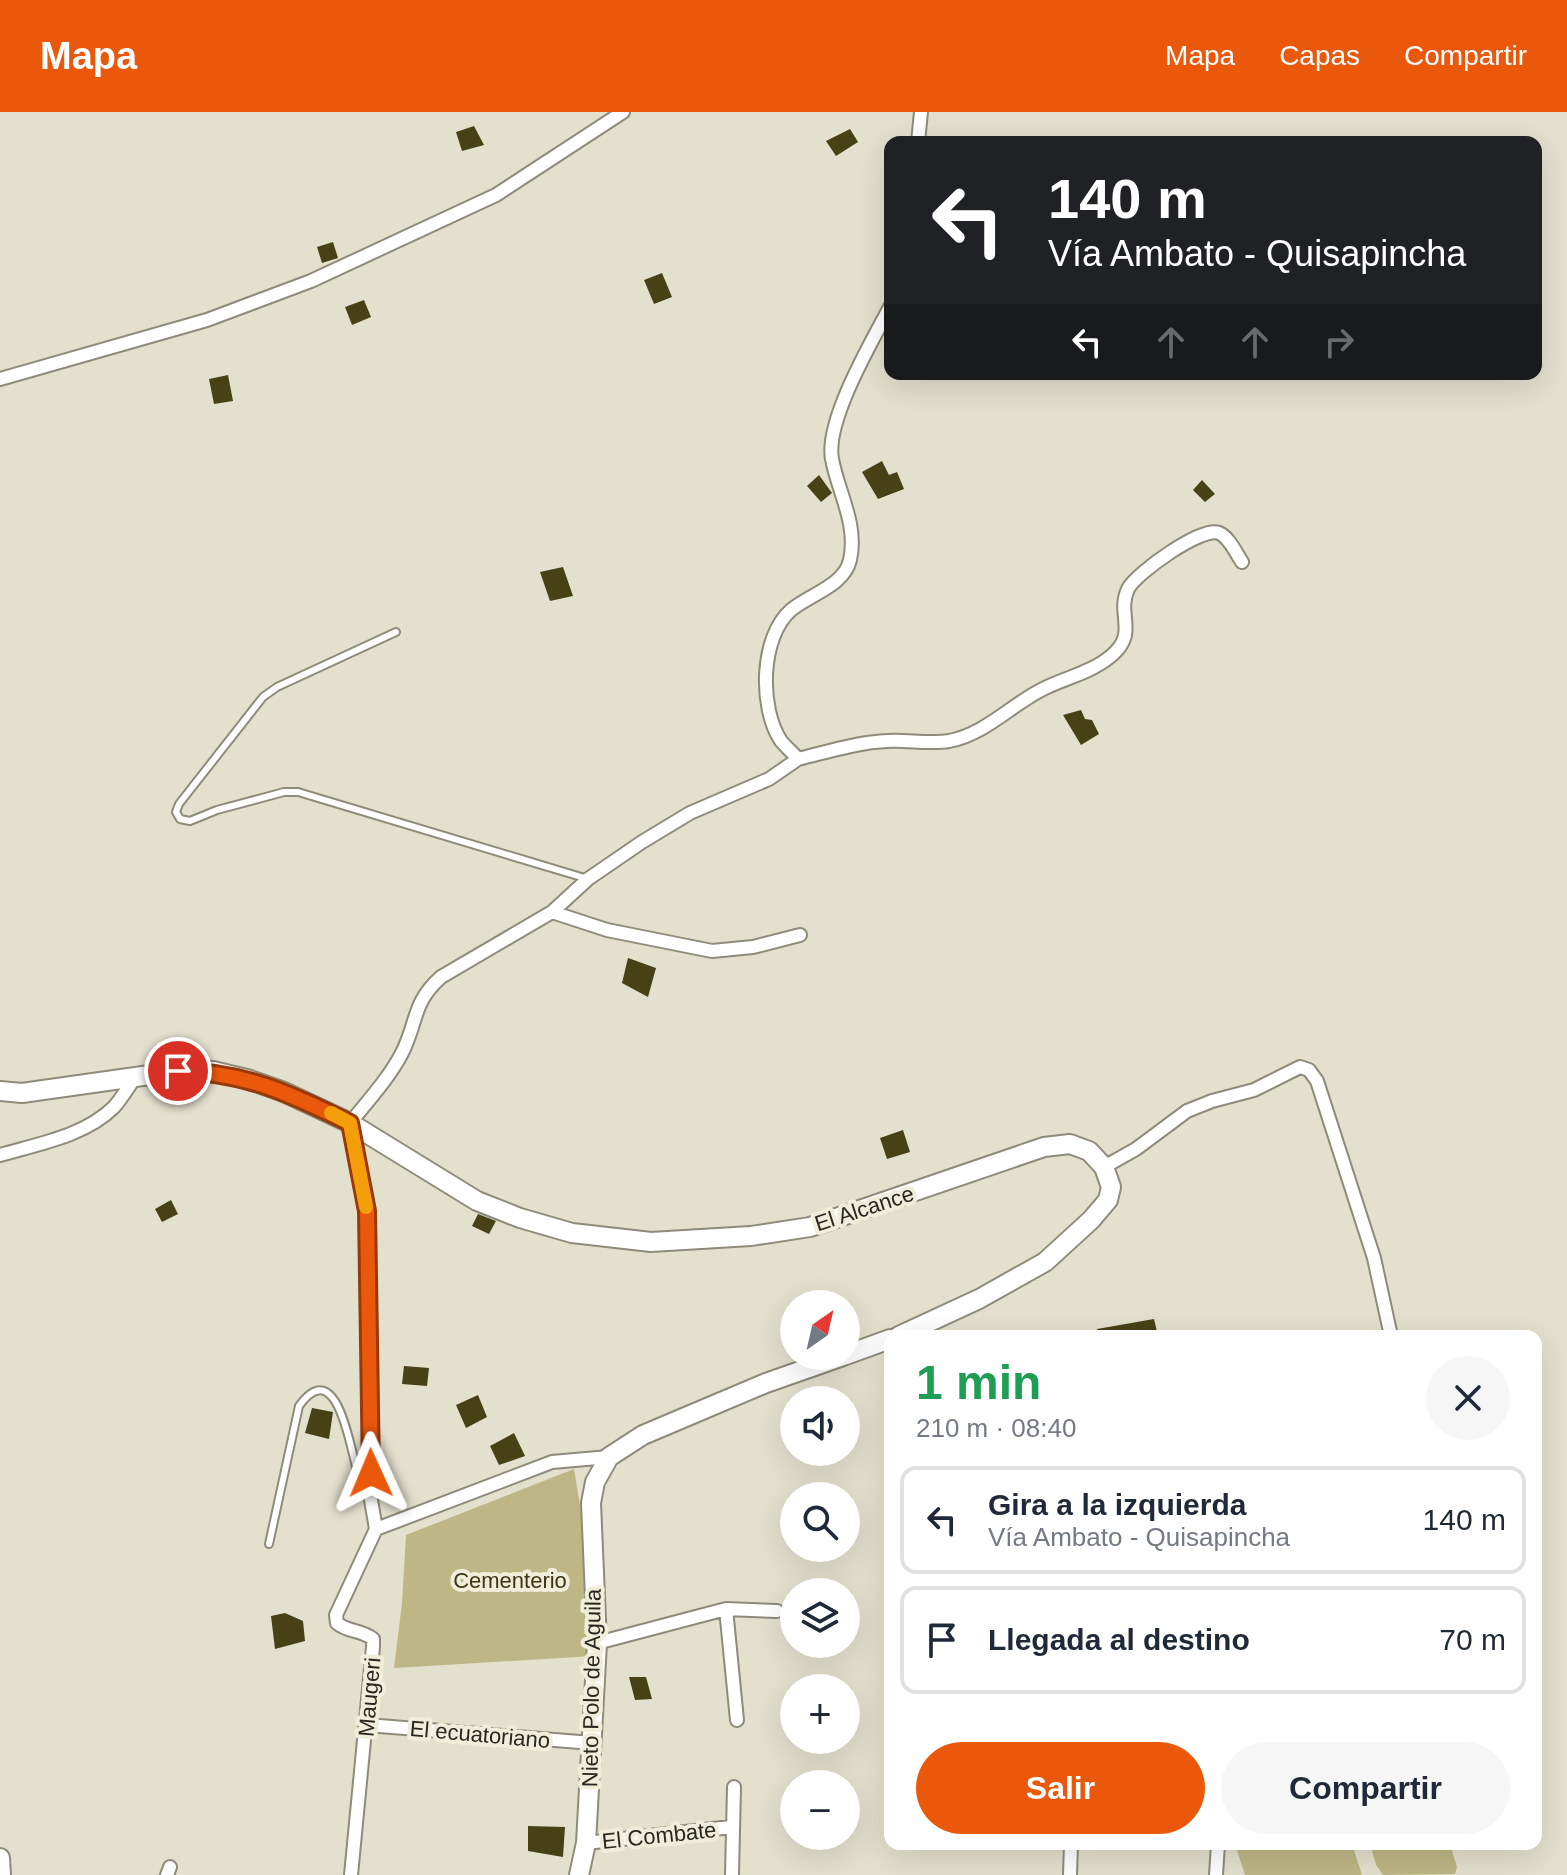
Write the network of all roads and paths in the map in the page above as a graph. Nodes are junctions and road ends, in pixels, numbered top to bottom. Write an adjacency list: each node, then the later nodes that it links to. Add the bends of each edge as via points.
1 (623, 112): 5 (street, via 496,195 311,281 207,320)
2 (921, 112): 3 (street)
3 (919, 136)
4 (884, 318): 8 (street, via 833,430 831,456 849,518 850,562 839,578 791,610 775,632 767,661 770,711 781,741)
5 (0, 379)
6 (1242, 562): 8 (street, via 1216,532 1177,548 1129,587 1127,635 1116,652 1100,665 1043,688 980,729 950,741 886,741)
7 (396, 632): 9 (lane, via 263,697 177,808 180,819 190,821 298,792)
8 (798, 759): 9 (street, via 769,779 690,813)
9 (588, 879): 10 (street)
10 (552, 912): 11 (street, via 607,930 712,951); 14 (street, via 427,990 402,1053)
11 (800, 935)
12 (136, 1076): 13 (street, El Alcance, via 22,1093); 14 (street, El Alcance, via 202,1071 247,1079); 15 (street, via 114,1107 94,1122)
13 (0, 1091)
14 (350, 1123): 16 (street, El Alcance, via 477,1201 520,1218 572,1233 651,1242 810,1227 1044,1147 1070,1144 1089,1151); 23 (street, via 367,1211)
15 (0, 1155)
16 (1104, 1167): 17 (street, via 1111,1187 1108,1200 1045,1262); 18 (street, via 1187,1111 1254,1090 1300,1067 1309,1070 1374,1258)
17 (912, 1330)
18 (1390, 1330)
19 (884, 1341): 20 (street)
20 (860, 1350)
21 (804, 1370): 22 (street, via 643,1435)
22 (609, 1457): 24 (street, via 552,1462); 28 (street, Nieto Polo de Aguila, via 591,1503)
23 (371, 1500): 24 (street); 25 (lane, via 334,1398 317,1390 299,1406)
24 (376, 1529): 30 (street, Maugeri, via 336,1615 343,1629 373,1639)
25 (269, 1544)
26 (726, 1609): 27 (street); 28 (street); 29 (street)
27 (777, 1611)
28 (597, 1643): 31 (street, Nieto Polo de Aguila)
29 (737, 1720)
30 (367, 1725): 31 (street, El ecuatoriano); 39 (street, Maugeri)
31 (592, 1743): 34 (street, Nieto Polo de Aguila)
32 (734, 1787): 33 (street)
33 (731, 1827): 34 (street, El Combate); 41 (street)
34 (586, 1843): 40 (street, Nieto Polo de Aguila)
35 (1071, 1850): 42 (street)
36 (1218, 1850): 43 (street)
37 (0, 1858): 38 (street)
38 (1, 1875)
39 (351, 1875)
40 (579, 1875)
41 (732, 1875)
42 (1070, 1875)
43 (1216, 1875)

